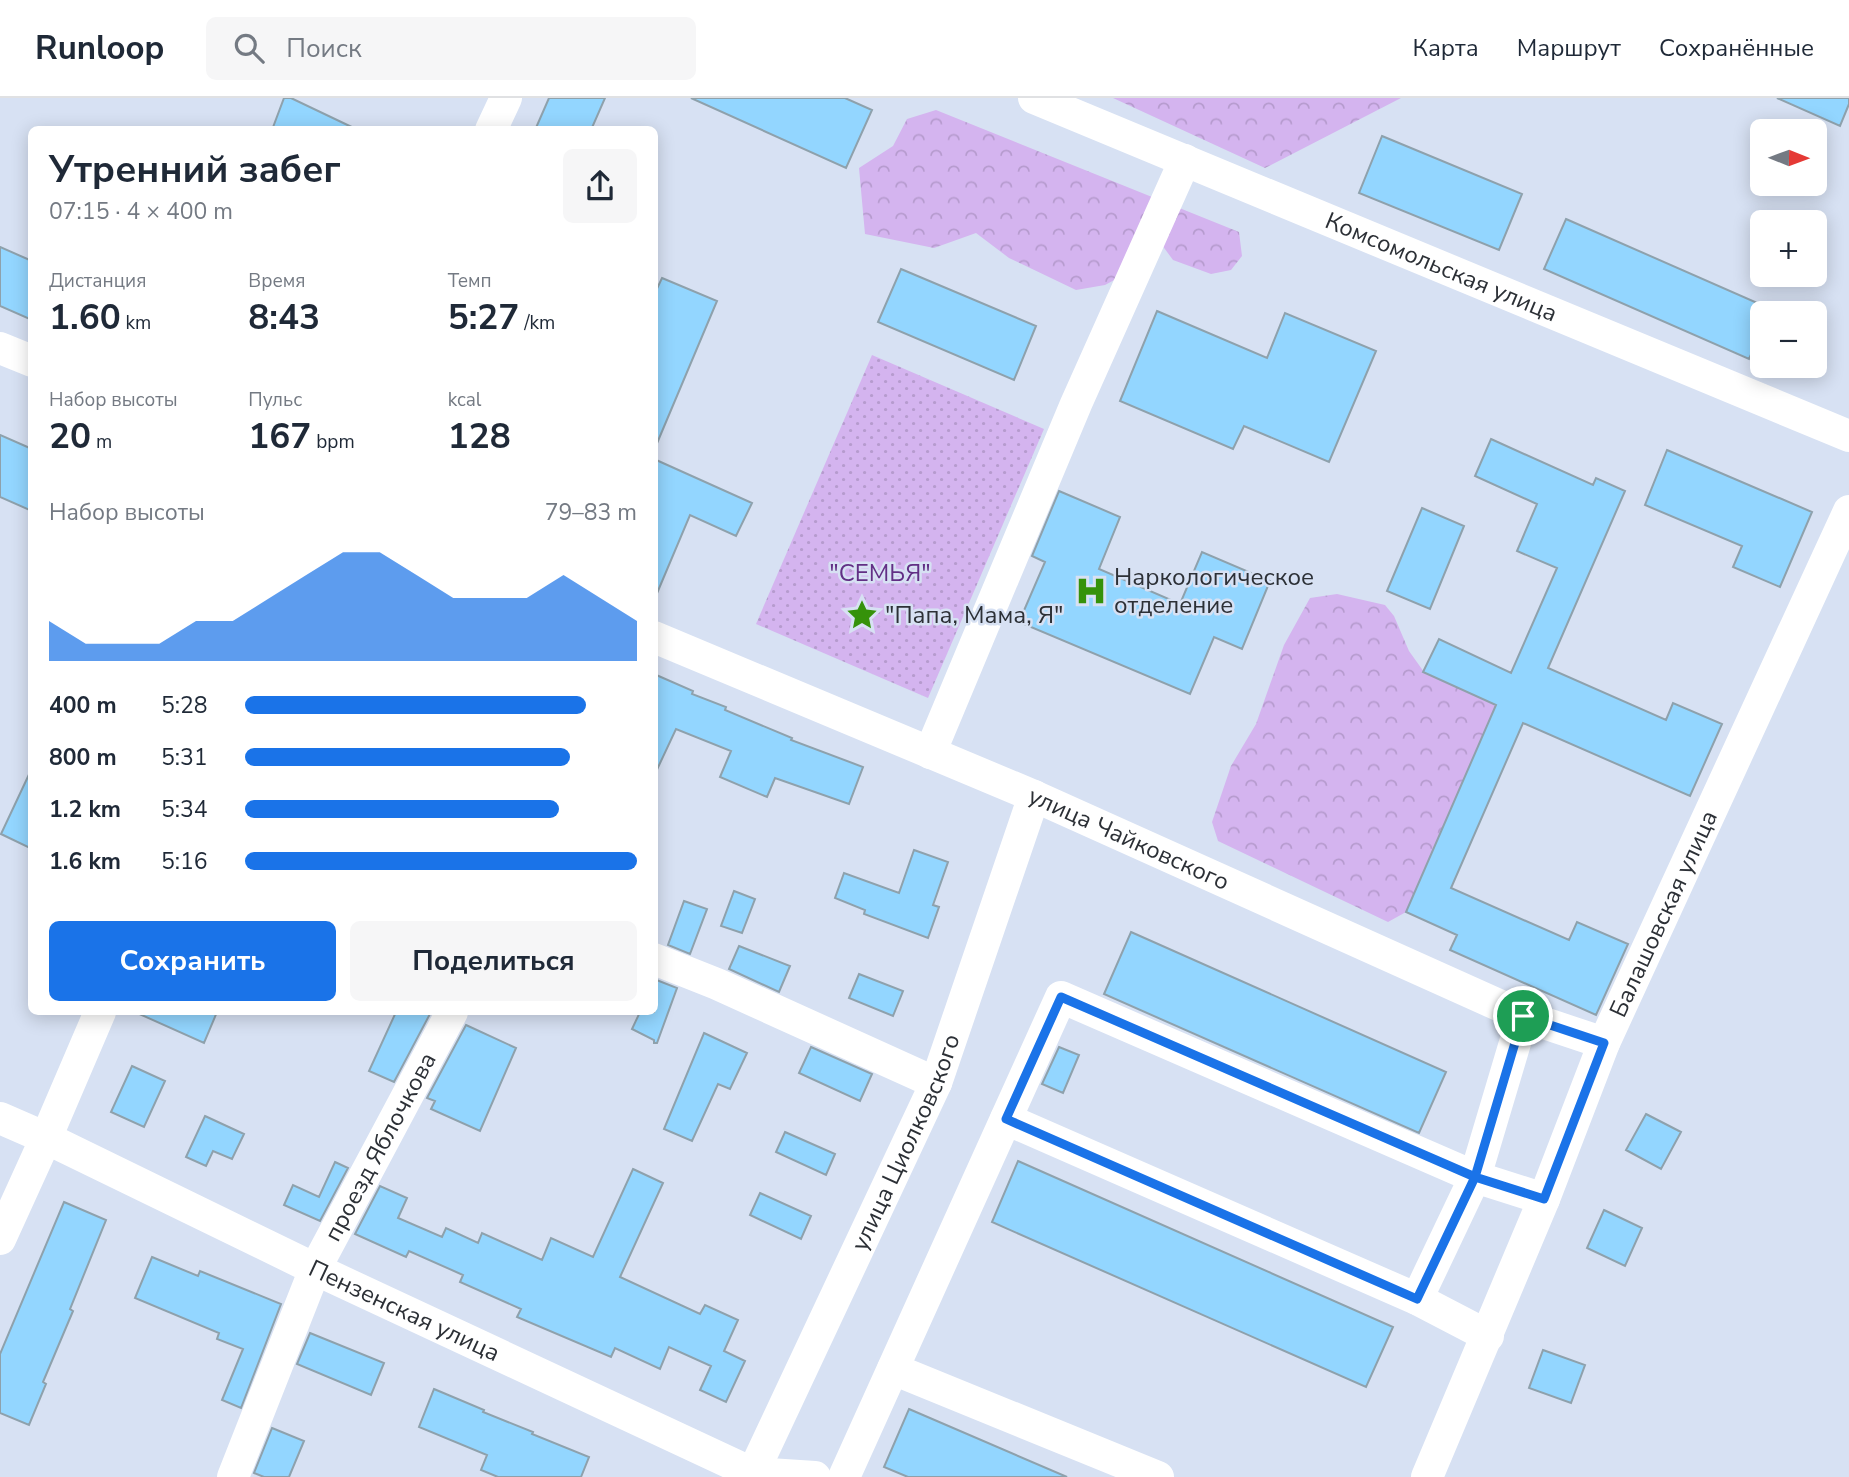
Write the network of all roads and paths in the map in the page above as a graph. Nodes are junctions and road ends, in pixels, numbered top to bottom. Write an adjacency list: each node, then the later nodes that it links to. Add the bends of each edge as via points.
1 (506, 98): 3 (street)
2 (1034, 98): 4 (street, Комсомольская улица)
3 (493, 126)
4 (1185, 160): 7 (street, Комсомольская улица); 10 (street)
5 (0, 348): 6 (street)
6 (28, 359)
7 (1849, 436)
8 (1849, 510): 16 (street, Балашовская улица)
9 (658, 639): 10 (street, улица Чайковского)
10 (930, 752): 11 (street, улица Чайковского)
11 (1034, 796): 15 (street, улица Чайковского); 17 (street, улица Циолковского)
12 (658, 961): 17 (street)
13 (99, 1015): 20 (street)
14 (450, 1015): 24 (street, проезд Яблочкова)
15 (1523, 1016): 16 (street, улица Чайковского); 21 (street)
16 (1604, 1043): 22 (street, Балашовская улица)
17 (936, 1083): 28 (street, улица Циолковского)
18 (0, 1118): 20 (street, Пензенская улица)
19 (1006, 1119): 21 (street, via 1061,997); 25 (street); 27 (street)
20 (46, 1138): 23 (street); 24 (street, Пензенская улица)
21 (1475, 1177): 22 (street); 25 (street)
22 (1544, 1199): 26 (street, Балашовская улица)
23 (0, 1239)
24 (315, 1269): 28 (street, Пензенская улица); 29 (street, проезд Яблочкова)
25 (1417, 1299): 26 (street)
26 (1488, 1336): 33 (street, Балашовская улица)
27 (893, 1370): 31 (street); 32 (street)
28 (752, 1475): 30 (street, Пензенская улица)
29 (233, 1477)
30 (815, 1477)
31 (844, 1477)
32 (1158, 1477)
33 (1427, 1477)

